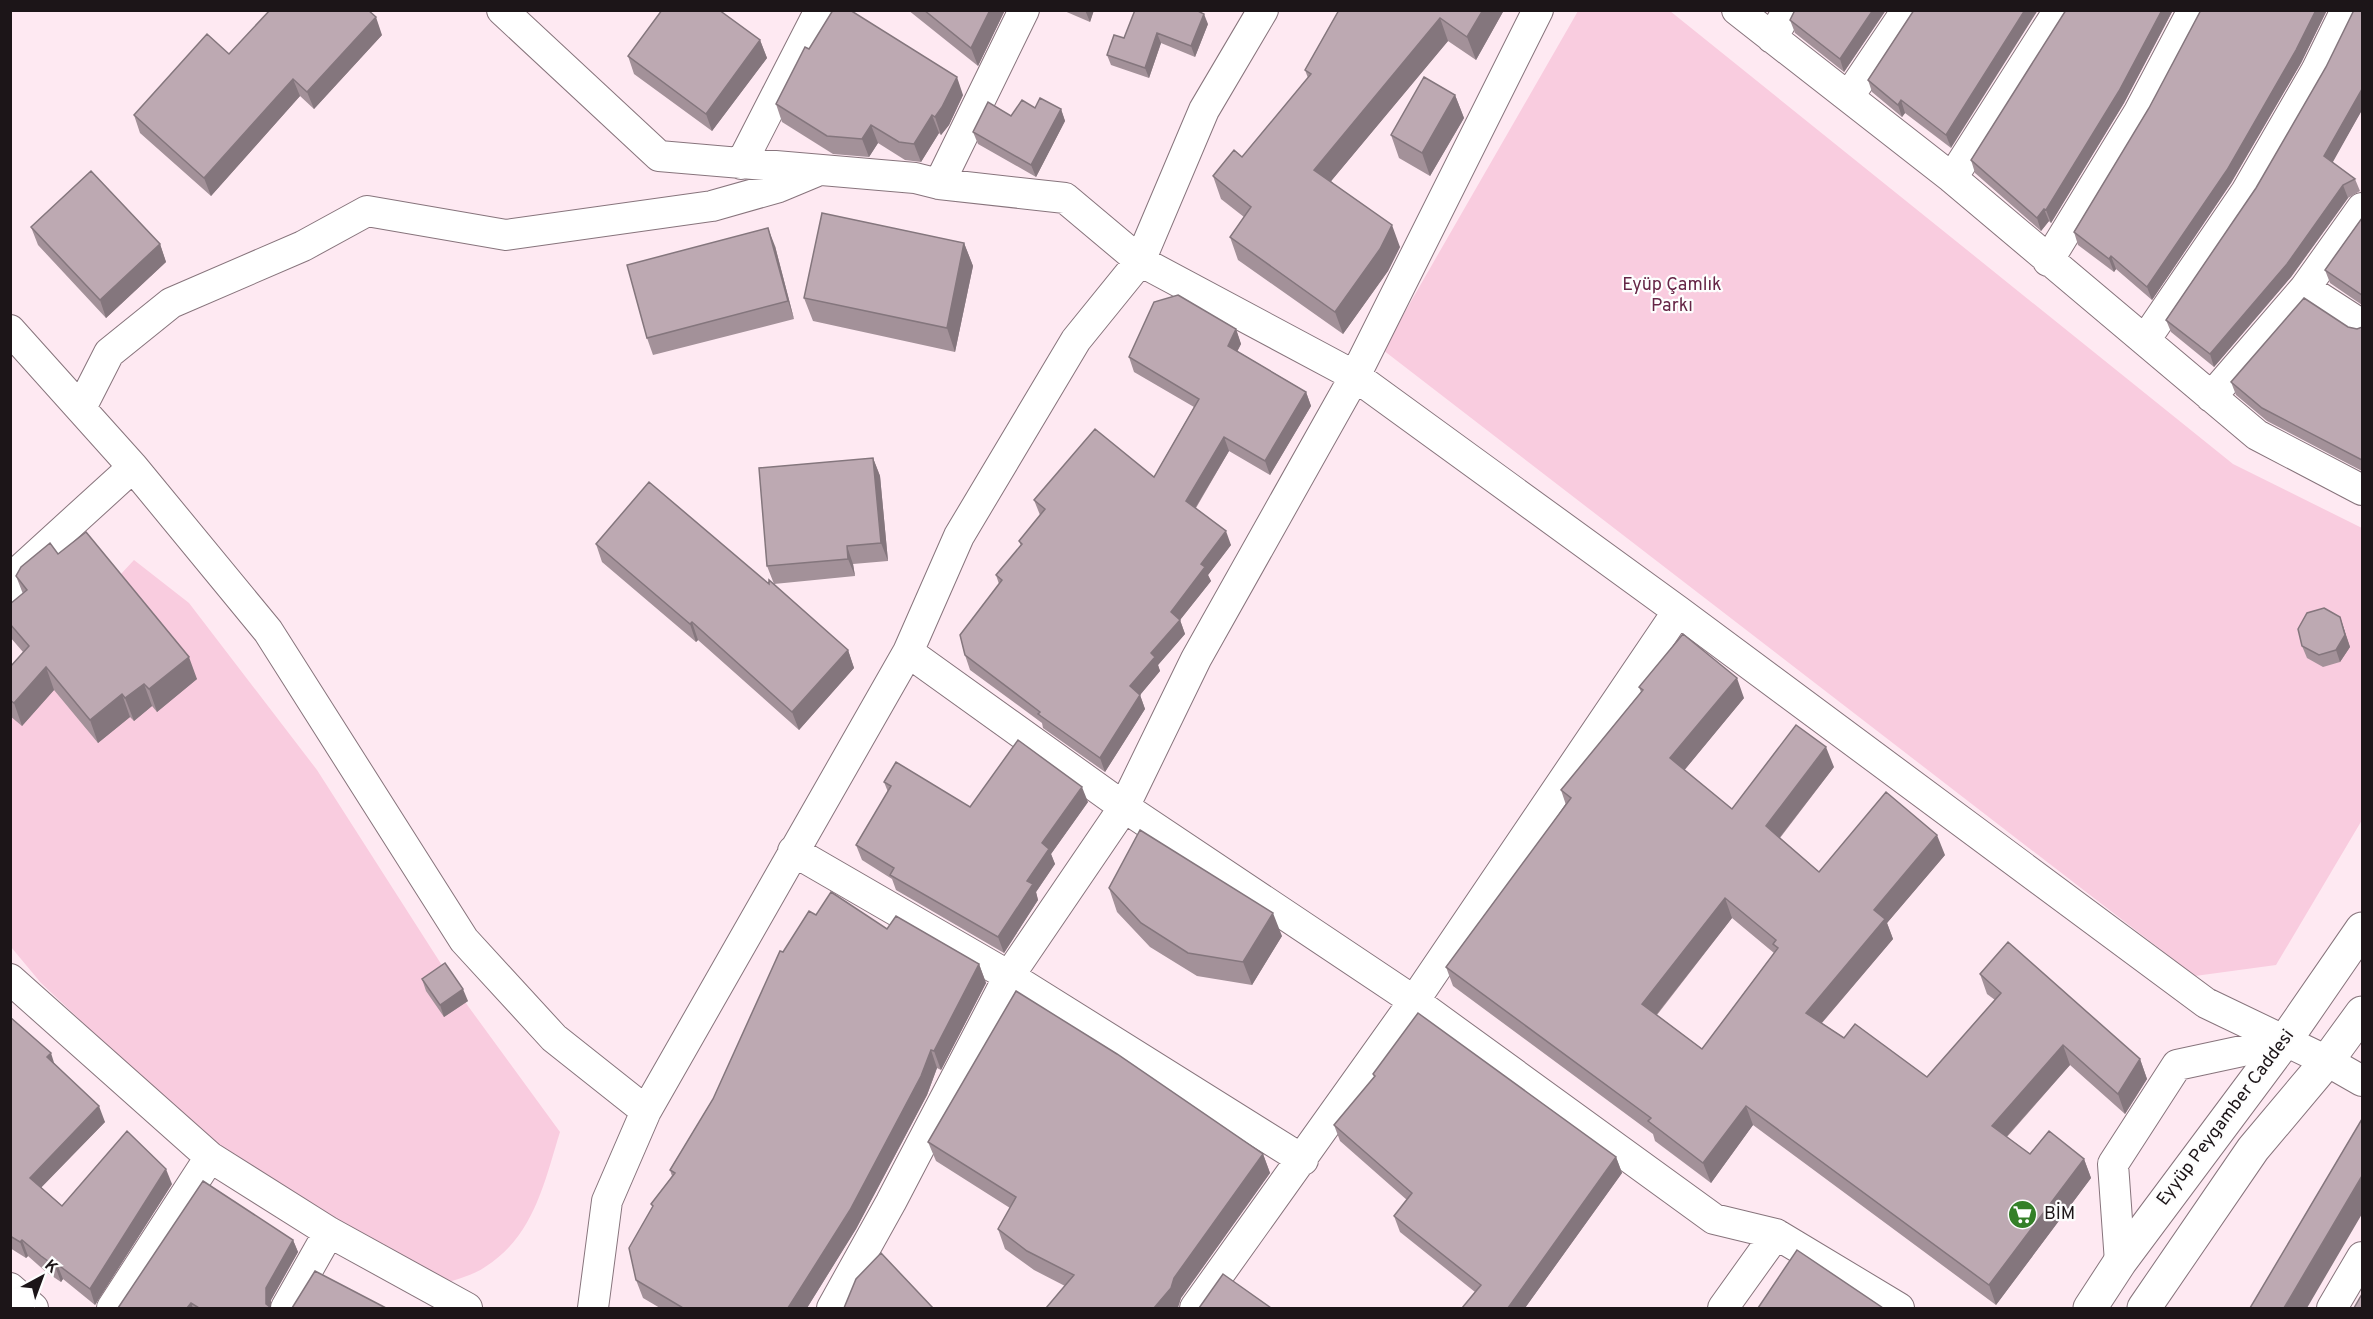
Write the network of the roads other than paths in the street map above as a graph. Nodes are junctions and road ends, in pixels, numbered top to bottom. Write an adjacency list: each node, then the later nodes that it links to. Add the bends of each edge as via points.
1 (502, 10): 14 (street, via 659,156)
2 (820, 10): 14 (street)
3 (1024, 10): 17 (street)
4 (1538, 10): 25 (street)
5 (1737, 10): 12 (street)
6 (1788, 10): 12 (street)
7 (1907, 10): 13 (street)
8 (2060, 10): 16 (street)
9 (2193, 10): 20 (street, via 2139,112)
10 (2346, 10): 24 (street, via 2316,71 2246,192)
11 (1260, 11): 19 (street, via 1204,110)
12 (1772, 38): 13 (street)
13 (1849, 96): 16 (street)
14 (741, 164): 15 (street)
15 (820, 170): 17 (street, via 915,178); 27 (street, via 779,187 712,206 506,235 367,211 303,246 171,303 109,353)
16 (1952, 178): 20 (street)
17 (939, 184): 19 (street, via 1065,198)
18 (2362, 208): 21 (street)
19 (1140, 261): 25 (street); 32 (street, via 1076,340 964,526)
20 (2048, 261): 24 (street)
21 (2305, 288): 22 (street); 26 (street)
22 (2362, 325)
23 (10, 330): 27 (street)
24 (2145, 340): 26 (street)
25 (1355, 376): 31 (street); 33 (street, via 1196,659)
26 (2211, 397): 29 (street, via 2257,435)
27 (81, 408): 28 (street)
28 (133, 467): 30 (street, via 21,569); 43 (street, via 268,630 464,940 554,1038)
29 (2362, 490)
30 (10, 590)
31 (1678, 610): 38 (street); 40 (street, via 2206,1003)
32 (908, 652): 33 (street); 34 (street)
33 (1124, 807): 36 (street); 38 (street)
34 (793, 851): 36 (street); 43 (street)
35 (2362, 929): 40 (main road, Eyyüp Peygamber Caddesi)
36 (1009, 976): 45 (street); 56 (street)
37 (10, 978): 44 (street)
38 (1414, 1001): 45 (street); 47 (street, via 1714,1219)
39 (2362, 1013): 41 (main road)
40 (2284, 1042): 41 (street); 49 (main road, Eyyüp Peygamber Caddesi); 49 (street, via 2177,1065 2113,1164)
41 (2327, 1061): 42 (street); 61 (main road, via 2253,1149)
42 (2362, 1081)
43 (646, 1110): 51 (street, via 607,1201)
44 (210, 1157): 46 (street); 53 (street)
45 (1303, 1160): 57 (street)
46 (329, 1232): 54 (street); 55 (street)
47 (1776, 1233): 58 (street); 59 (street)
48 (2362, 1257): 62 (street)
49 (2120, 1262): 60 (main road, Eyyüp Peygamber Caddesi)
50 (10, 1288): 52 (street)
51 (596, 1307)
52 (33, 1308)
53 (112, 1308)
54 (286, 1308)
55 (467, 1308)
56 (832, 1308)
57 (1195, 1308)
58 (1723, 1308)
59 (1899, 1308)
60 (2090, 1308)
61 (2144, 1308)
62 (2331, 1308)

